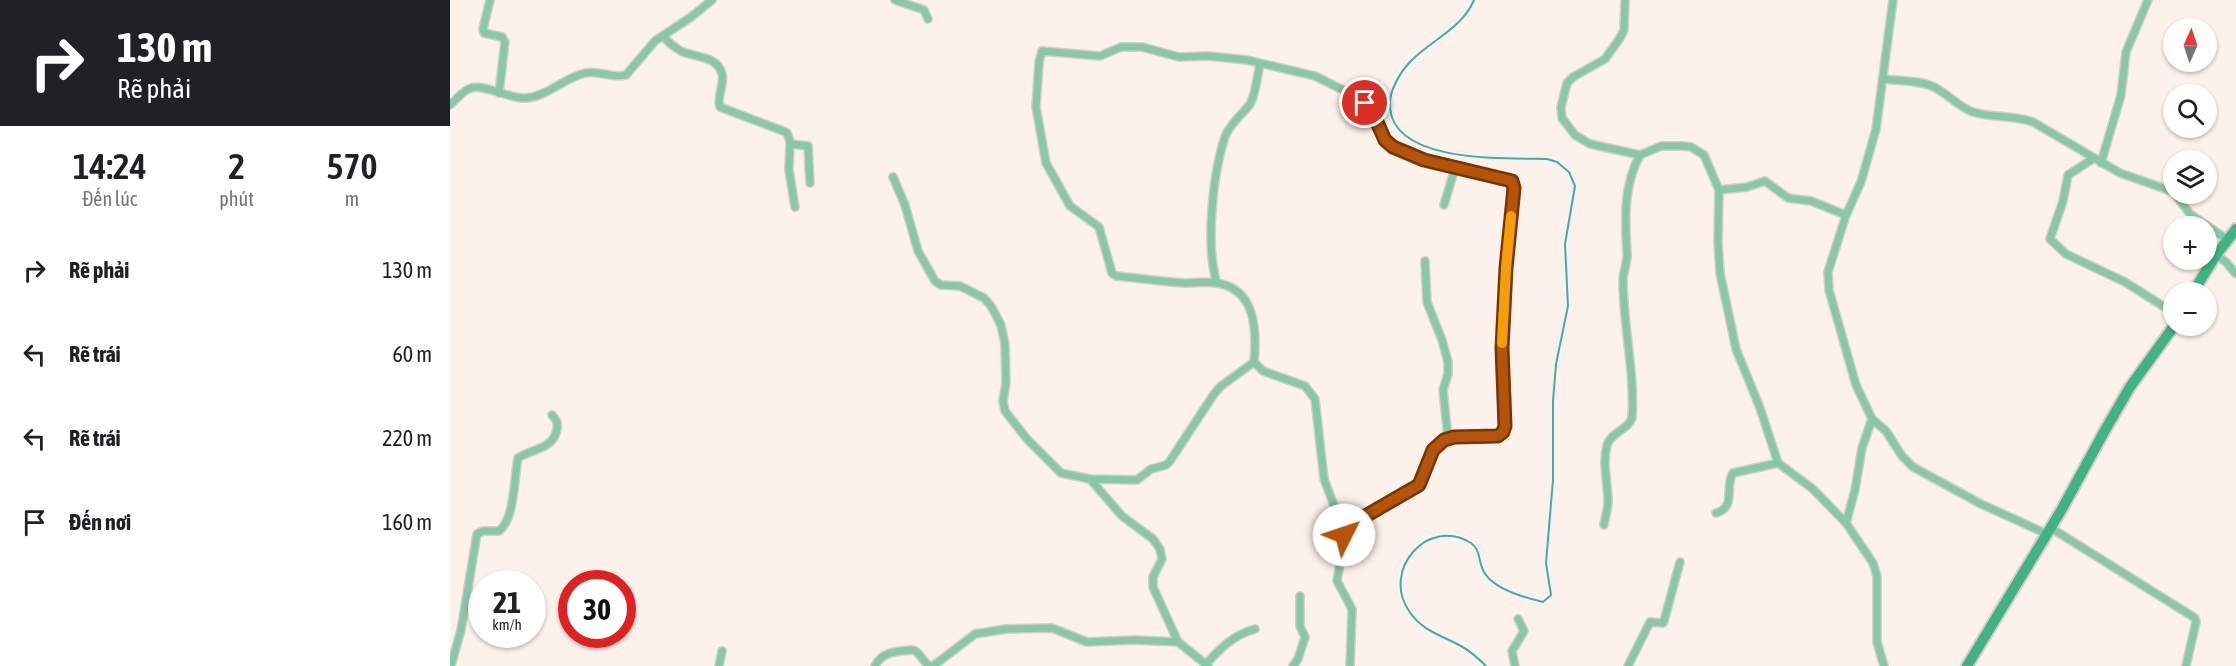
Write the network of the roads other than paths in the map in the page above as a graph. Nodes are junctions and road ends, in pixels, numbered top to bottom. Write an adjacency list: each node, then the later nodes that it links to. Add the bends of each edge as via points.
1 (490, 0): 11 (street, via 484,33 502,37 505,42)
2 (712, 0): 8 (street)
3 (895, 0): 7 (street, via 924,10)
4 (1625, 0): 14 (street, via 1620,38 1605,59 1568,83 1560,113 1582,141)
5 (1893, 0): 10 (street)
6 (2148, 0): 16 (street, via 2126,52 2121,95)
7 (928, 19)
8 (663, 36): 11 (street, via 626,75 583,73 534,97); 13 (street, via 682,51 717,65 722,74 720,107 787,133)
9 (1260, 64): 17 (street, via 1315,76 1355,94 1372,111 1381,134 1393,147); 32 (street, via 1250,103 1226,134 1217,172 1211,241); 32 (street, via 1235,58 1179,57 1128,46 1100,56 1046,50 1040,53 1036,107 1046,163 1070,206 1099,227 1112,273 1151,280)
10 (1884, 79): 15 (street, via 1937,88 1976,113 2033,122); 25 (street, via 1870,152)
11 (499, 93): 12 (street, via 472,88)
12 (450, 105)
13 (790, 143): 19 (street, via 808,146); 24 (street, via 789,170)
14 (1640, 155): 21 (street, via 1661,146 1691,147 1704,155); 43 (street, via 1629,181 1623,278 1632,418 1609,440 1607,447 1608,503)
15 (2094, 158): 16 (street); 33 (street, via 2068,175 2050,239 2066,254 2125,282)
16 (2101, 162): 20 (street)
17 (1455, 168): 23 (street); 38 (street, via 1511,180 1514,188 1502,348 1505,429 1496,437)
18 (893, 177): 40 (street, via 918,251 934,281 960,286 984,298 1001,325 1006,362 1005,411 1061,473)
19 (810, 183)
20 (2163, 189)
21 (1719, 190): 25 (street, via 1765,181 1788,198 1811,201); 39 (street, via 1720,273 1732,337)
22 (2182, 204): 27 (street, via 2190,214)
23 (1444, 205)
24 (795, 207)
25 (1846, 215): 37 (street, via 1828,280 1856,385)
26 (2236, 229): 27 (street)
27 (2228, 240): 28 (street)
28 (2217, 254)
29 (2217, 256): 31 (street)
30 (1425, 261): 38 (street, via 1426,302 1448,362 1443,390)
31 (2236, 274)
32 (1217, 283): 35 (street, via 1239,292 1250,309 1255,329)
33 (2163, 306)
34 (2167, 336): 45 (street, via 2130,387)
35 (1254, 362): 40 (street, via 1214,394 1166,465 1151,469 1137,480); 44 (street, via 1263,371 1299,382 1313,395 1324,479)
36 (552, 415): 53 (street, via 557,421 553,439 518,458 506,525 499,531 477,534)
37 (1872, 419): 42 (street); 45 (street, via 1902,456 1922,472 1981,504)
38 (1448, 438): 44 (street, via 1433,450 1419,485)
39 (1778, 463): 41 (street, via 1733,473 1728,504); 42 (street, via 1813,489)
40 (1090, 479): 50 (street, via 1115,509 1160,549 1162,559 1153,577 1153,587)
41 (1716, 513)
42 (1846, 523): 61 (street, via 1876,569 1877,642)
43 (1604, 525)
44 (1343, 529): 58 (street, via 1337,581 1352,609)
45 (2049, 531): 62 (street); 63 (street, via 2195,618)
46 (1680, 562): 60 (street, via 1666,617 1663,623 1649,623)
47 (1300, 597): 57 (street, via 1300,626 1305,637)
48 (1518, 619): 59 (street, via 1524,632 1512,651)
49 (1255, 629): 52 (street, via 1227,643)
50 (1178, 642): 52 (street); 56 (street, via 1087,642 1052,628 1006,629 975,634)
51 (722, 651): 54 (street)
52 (1207, 665)
53 (451, 666)
54 (719, 666)
55 (875, 666): 56 (street, via 884,655 913,650)
56 (932, 666)
57 (1293, 666)
58 (1350, 666)
59 (1515, 666)
60 (1628, 666)
61 (1884, 666)
62 (1967, 666)
63 (2186, 666)

